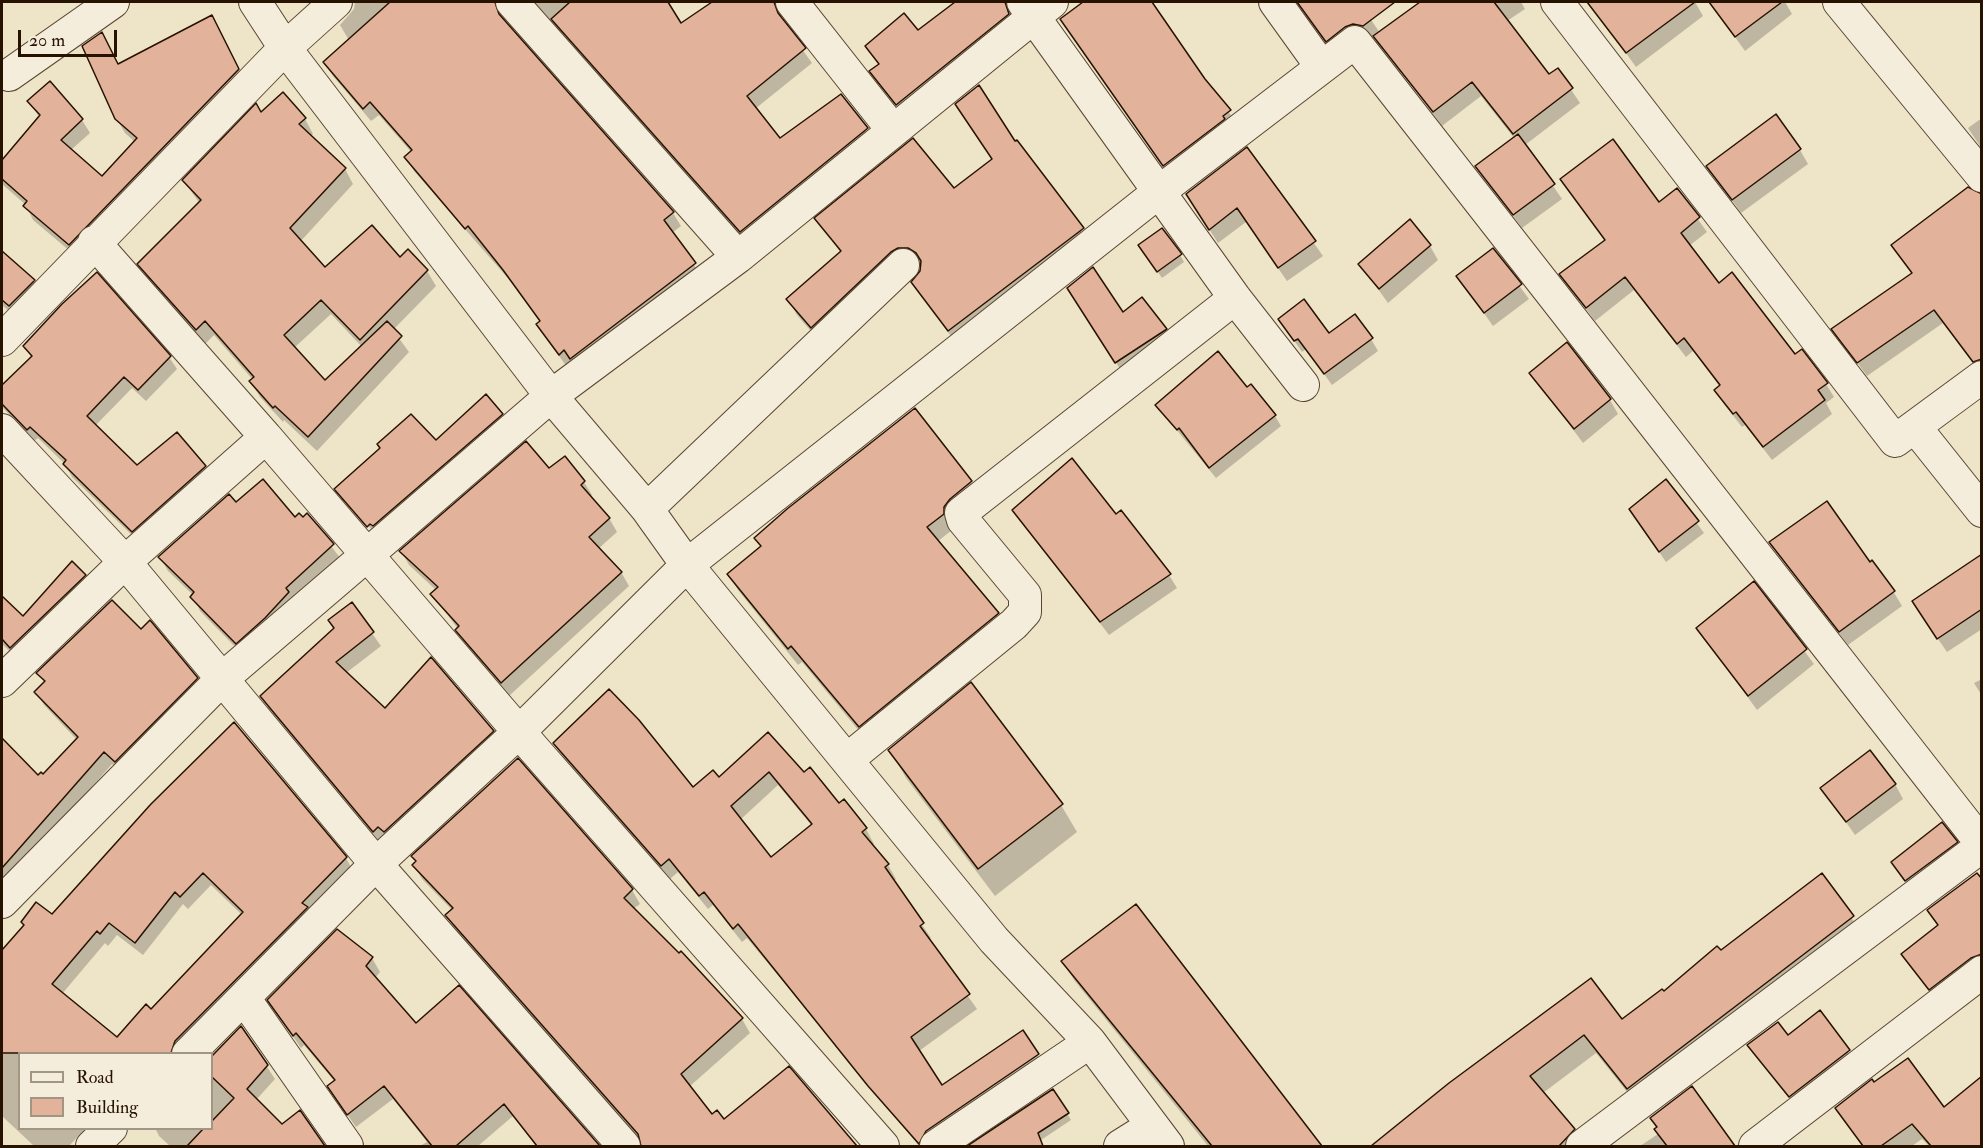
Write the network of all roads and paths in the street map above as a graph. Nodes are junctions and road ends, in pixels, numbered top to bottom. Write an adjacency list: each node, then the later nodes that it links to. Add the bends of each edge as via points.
1 (113, 2): 12 (street)
2 (255, 2): 10 (street)
3 (336, 2): 10 (street)
4 (512, 2): 17 (street)
5 (792, 2): 13 (street)
6 (1275, 2): 11 (street)
7 (1557, 2): 24 (street, via 1895,441)
8 (1845, 4): 14 (street)
9 (1036, 7): 13 (street); 15 (street)
10 (285, 48): 16 (street); 23 (street)
11 (1321, 66): 15 (street); 36 (street, via 1354,42)
12 (9, 75)
13 (892, 129): 17 (street)
14 (1982, 177)
15 (1160, 191): 19 (street); 31 (street)
16 (94, 242): 20 (street); 26 (street)
17 (738, 257): 23 (street)
18 (903, 265): 27 (street)
19 (1234, 298): 22 (street); 35 (street, via 961,513 1025,595 1025,612)
20 (2, 340)
21 (1982, 377): 24 (street)
22 (1304, 385)
23 (551, 396): 27 (street); 29 (street)
24 (1915, 427): 28 (street)
25 (2, 430): 30 (street)
26 (266, 437): 29 (street); 30 (street)
27 (647, 508): 31 (street)
28 (1982, 511)
29 (368, 554): 32 (street); 34 (street)
30 (125, 562): 32 (street); 33 (street)
31 (687, 565): 34 (street); 35 (street)
32 (223, 678): 37 (street); 38 (street)
33 (2, 681)
34 (519, 732): 37 (street); 46 (street)
35 (848, 759): 41 (street, via 994,940)
36 (1982, 845): 49 (street)
37 (376, 864): 40 (street); 45 (street)
38 (2, 902)
39 (1982, 972): 50 (street)
40 (244, 998): 42 (street); 44 (street)
41 (1090, 1042): 43 (street); 47 (street)
42 (189, 1052)
43 (1160, 1136): 48 (street)
44 (347, 1146)
45 (624, 1146)
46 (883, 1146)
47 (936, 1146)
48 (1120, 1146)
49 (1582, 1146)
50 (1755, 1146)

